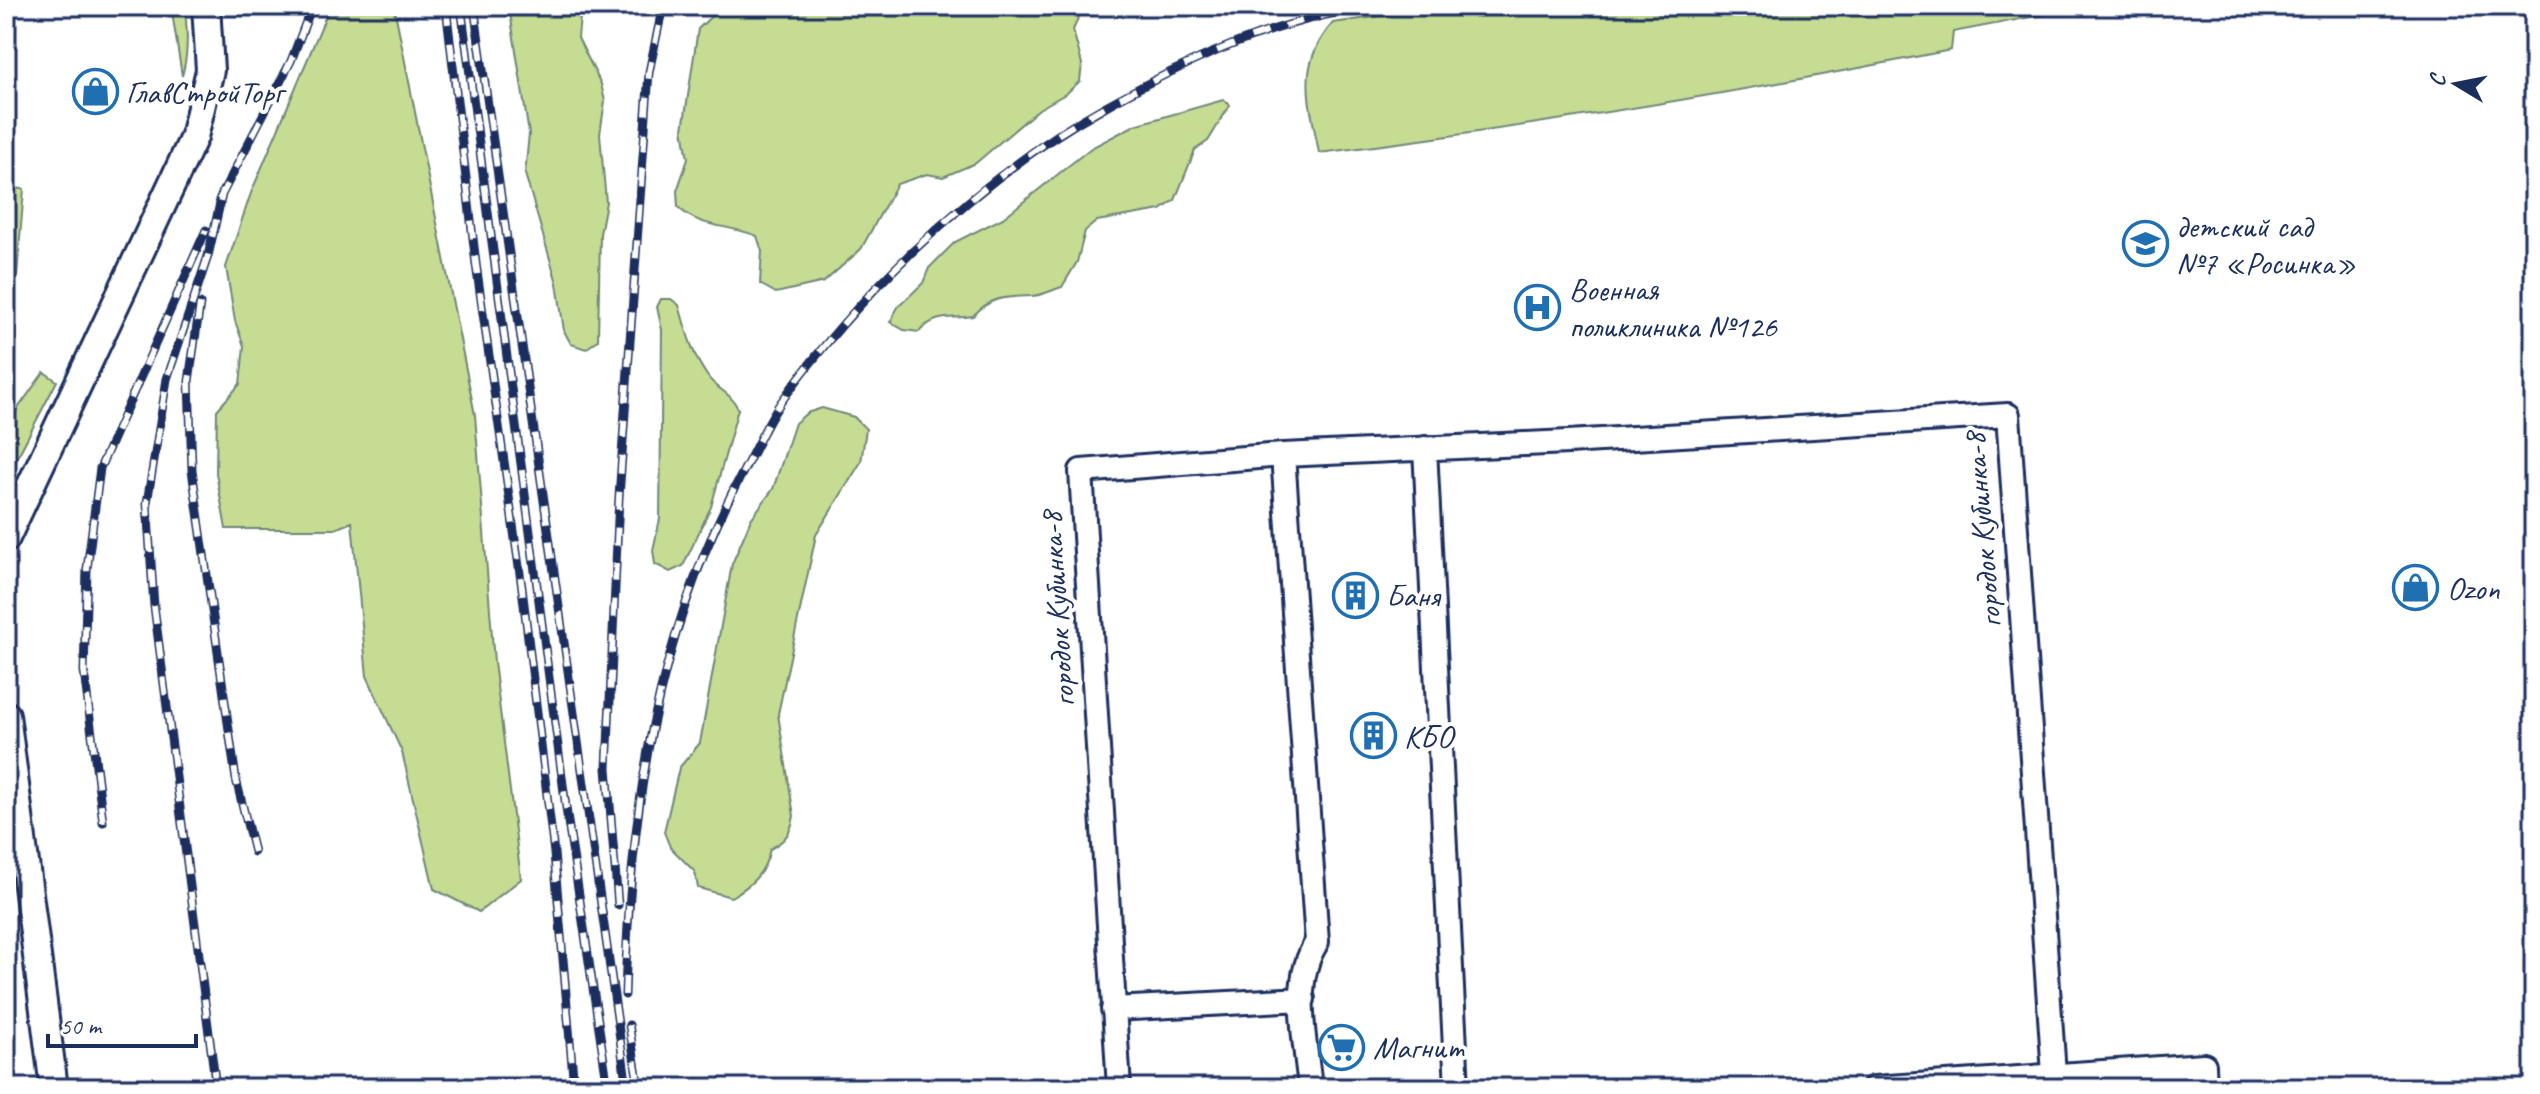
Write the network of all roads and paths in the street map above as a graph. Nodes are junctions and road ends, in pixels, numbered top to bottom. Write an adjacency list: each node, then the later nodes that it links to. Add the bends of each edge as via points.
1 (206, 6): 4 (street, via 210,70 194,137)
2 (1425, 448): 3 (street, городок Кубинка-8); 8 (street, городок Кубинка-8, via 2008,415); 12 (street)
3 (1283, 455): 6 (street, via 1317,942 1304,974); 7 (street, городок Кубинка-8, via 1081,471)
4 (6, 538)
5 (6, 715): 9 (street)
6 (1303, 999): 7 (street); 11 (street)
7 (1113, 1009): 10 (street, городок Кубинка-8)
8 (2054, 1074): 13 (street); 14 (street, via 2204,1065)
9 (54, 1088)
10 (1119, 1088)
11 (1310, 1088)
12 (1457, 1088)
13 (1874, 1088)
14 (2205, 1088)

